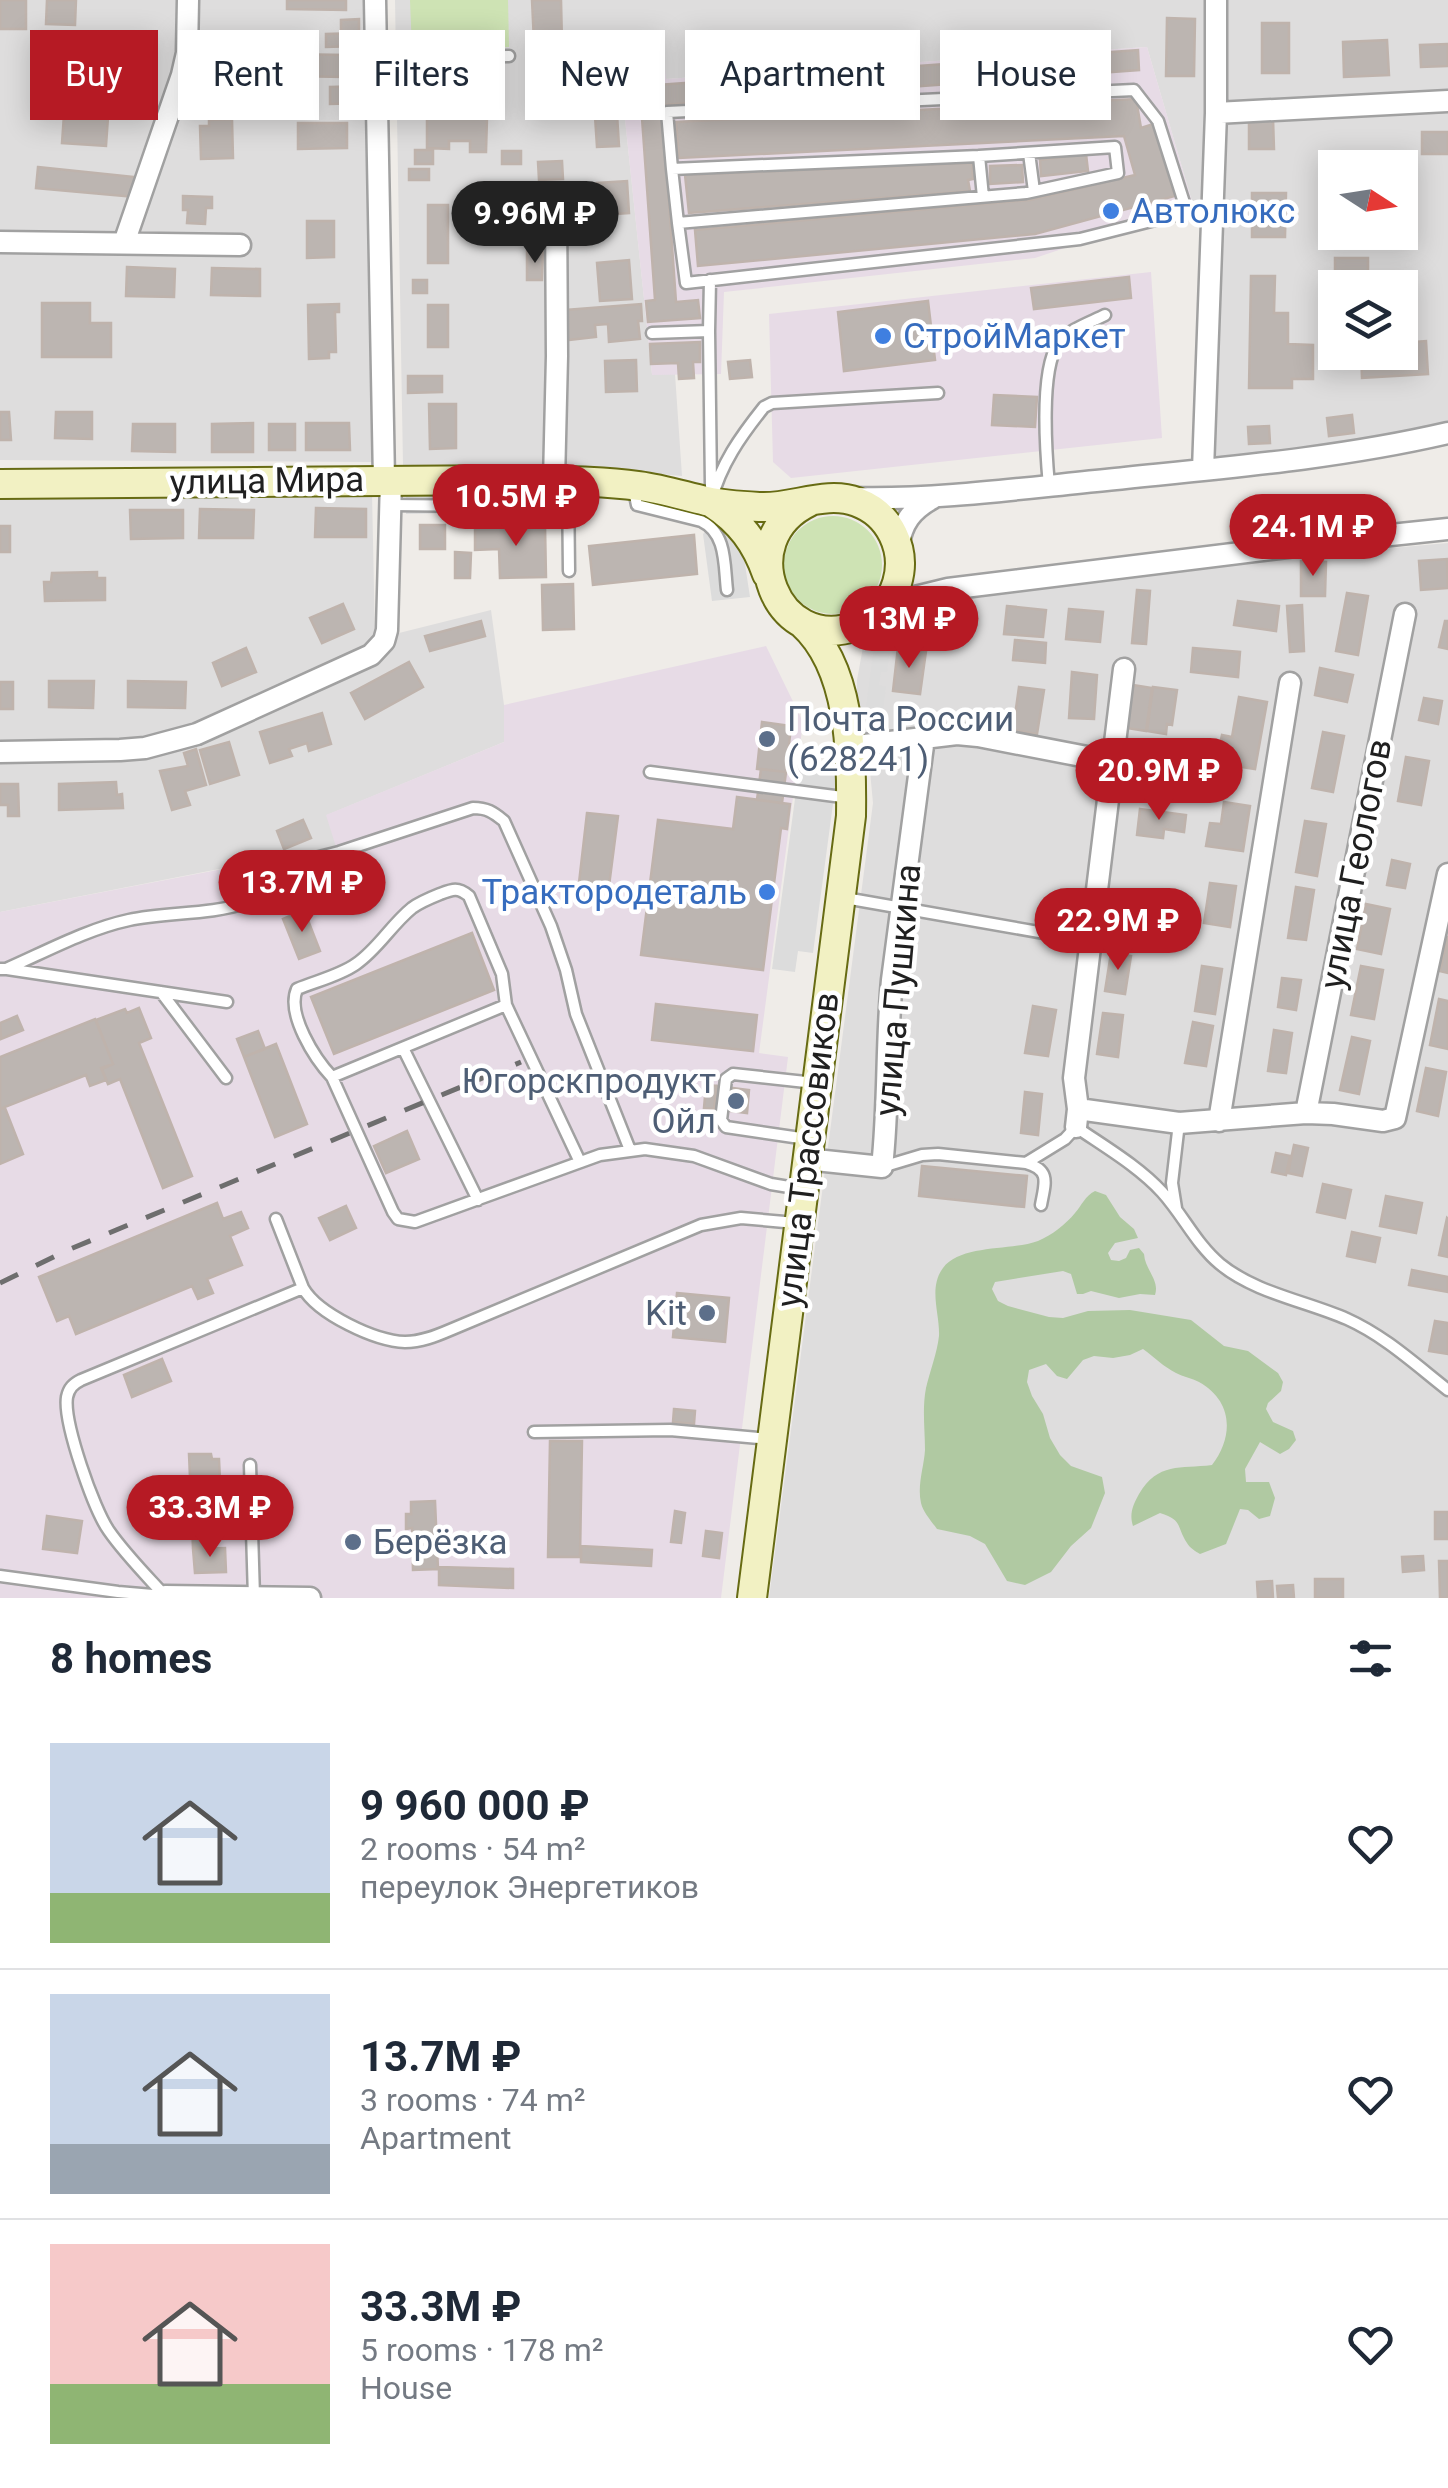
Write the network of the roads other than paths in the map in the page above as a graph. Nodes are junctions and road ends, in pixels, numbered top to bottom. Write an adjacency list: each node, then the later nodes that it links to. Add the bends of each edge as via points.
1 (188, 0): 20 (street, via 182,75)
2 (375, 0): 4 (street)
3 (1216, 0): 8 (street)
4 (376, 30)
5 (505, 56): 6 (lane)
6 (509, 56)
7 (1448, 101): 8 (street)
8 (1216, 113): 17 (street)
9 (378, 120): 32 (street)
10 (1030, 153): 11 (lane); 13 (lane); 13 (lane, via 1115,147 1118,173)
11 (979, 156): 12 (lane); 14 (lane)
12 (672, 169): 16 (lane, via 667,112 1134,90 1158,121); 18 (lane)
13 (1034, 192): 14 (lane)
14 (983, 196): 18 (lane)
15 (556, 203): 33 (street)
16 (1187, 212): 17 (lane); 22 (lane, via 1080,239)
17 (1212, 212): 28 (street)
18 (678, 223): 22 (lane, via 686,283)
19 (0, 242): 20 (street)
20 (124, 244): 21 (street)
21 (240, 245)
22 (710, 280): 24 (lane)
23 (1105, 315): 31 (lane, via 1068,333 1052,354)
24 (708, 331): 25 (lane); 36 (lane)
25 (652, 333)
26 (938, 393): 36 (lane, via 764,406 729,455)
27 (1448, 433): 28 (street)
28 (1203, 470): 31 (street)
29 (0, 484): 32 (main road, улица Мира)
30 (632, 485): 33 (main road, улица Мира); 36 (main road, улица Мира); 43 (lane, via 637,505 711,526 720,540)
31 (1049, 486): 34 (street)
32 (389, 488): 33 (main road, улица Мира); 52 (street, via 387,630 371,656 168,743)
33 (563, 490): 40 (lane)
34 (934, 497): 35 (street); 39 (street, via 906,519)
35 (844, 498): 37 (main road); 39 (main road, via 878,515)
36 (711, 502): 37 (main road, улица Мира); 41 (main road, via 746,532)
37 (809, 502): 41 (main road, via 774,536)
38 (1448, 529): 42 (street)
39 (899, 552): 42 (street, via 915,578); 46 (main road, via 894,592)
40 (569, 571)
41 (771, 585): 45 (main road)
42 (948, 589): 46 (street, via 896,603)
43 (728, 590)
44 (1405, 614): 69 (street, улица Геологов)
45 (796, 618): 46 (main road, via 830,630); 49 (main road, via 824,648)
46 (872, 618): 49 (main road, via 850,644)
47 (1124, 670): 53 (street)
48 (1290, 683): 71 (street)
49 (843, 702): 51 (main road, улица Трассовиков)
50 (924, 738): 51 (street); 53 (street, via 978,736); 59 (street, улица Пушкина)
51 (848, 747): 56 (main road, улица Трассовиков)
52 (0, 752)
53 (1113, 762): 55 (street); 60 (street)
54 (650, 772): 56 (lane)
55 (1205, 776)
56 (851, 798): 58 (main road, улица Трассовиков)
57 (1448, 874): 69 (street, via 1395,1118)
58 (841, 897): 59 (lane); 68 (main road, улица Трассовиков)
59 (901, 906): 60 (lane); 77 (street, улица Пушкина)
60 (1090, 941): 70 (street, via 1074,1078)
61 (3, 969): 62 (lane); 73 (lane, via 122,922 249,902 292,864 485,808 504,821 551,926 576,1014)
62 (161, 992): 63 (lane); 66 (lane)
63 (227, 1002)
64 (506, 1006): 65 (lane); 67 (lane, via 502,974 469,896 456,889 421,902 360,962 294,994 317,1060); 75 (lane)
65 (404, 1048): 67 (lane); 79 (lane)
66 (226, 1078)
67 (332, 1078): 79 (lane, via 398,1218 415,1222)
68 (816, 1084): 74 (main road, улица Трассовиков); 74 (lane, via 733,1074 726,1079 721,1120)
69 (1306, 1113): 71 (street)
70 (1077, 1118): 72 (street); 76 (lane, via 1066,1139); 81 (lane)
71 (1219, 1120): 72 (street)
72 (1179, 1123): 81 (lane)
73 (630, 1150): 75 (lane); 78 (lane, via 694,1156)
74 (808, 1150): 77 (street, улица Пушкина); 78 (main road, улица Трассовиков)
75 (580, 1162): 79 (lane)
76 (1026, 1163): 77 (lane, via 938,1154); 80 (lane, via 1044,1173)
77 (882, 1167)
78 (802, 1189): 83 (main road, улица Трассовиков)
79 (478, 1200)
80 (1041, 1205)
81 (1176, 1209): 85 (lane, via 1220,1264 1374,1332)
82 (276, 1219): 84 (lane)
83 (798, 1224): 84 (lane, via 740,1218 701,1224 416,1341 359,1329 319,1307); 87 (main road, улица Трассовиков)
84 (303, 1288): 91 (lane, via 74,1383 69,1392 74,1442 96,1508 126,1554)
85 (1448, 1390)
86 (534, 1432): 87 (lane, via 670,1430)
87 (771, 1439): 94 (main road, улица Трассовиков)
88 (250, 1466): 92 (lane)
89 (0, 1576): 90 (lane)
90 (106, 1594): 91 (lane)
91 (166, 1596): 92 (street)
92 (254, 1597): 93 (street)
93 (310, 1598)
94 (752, 1598)

